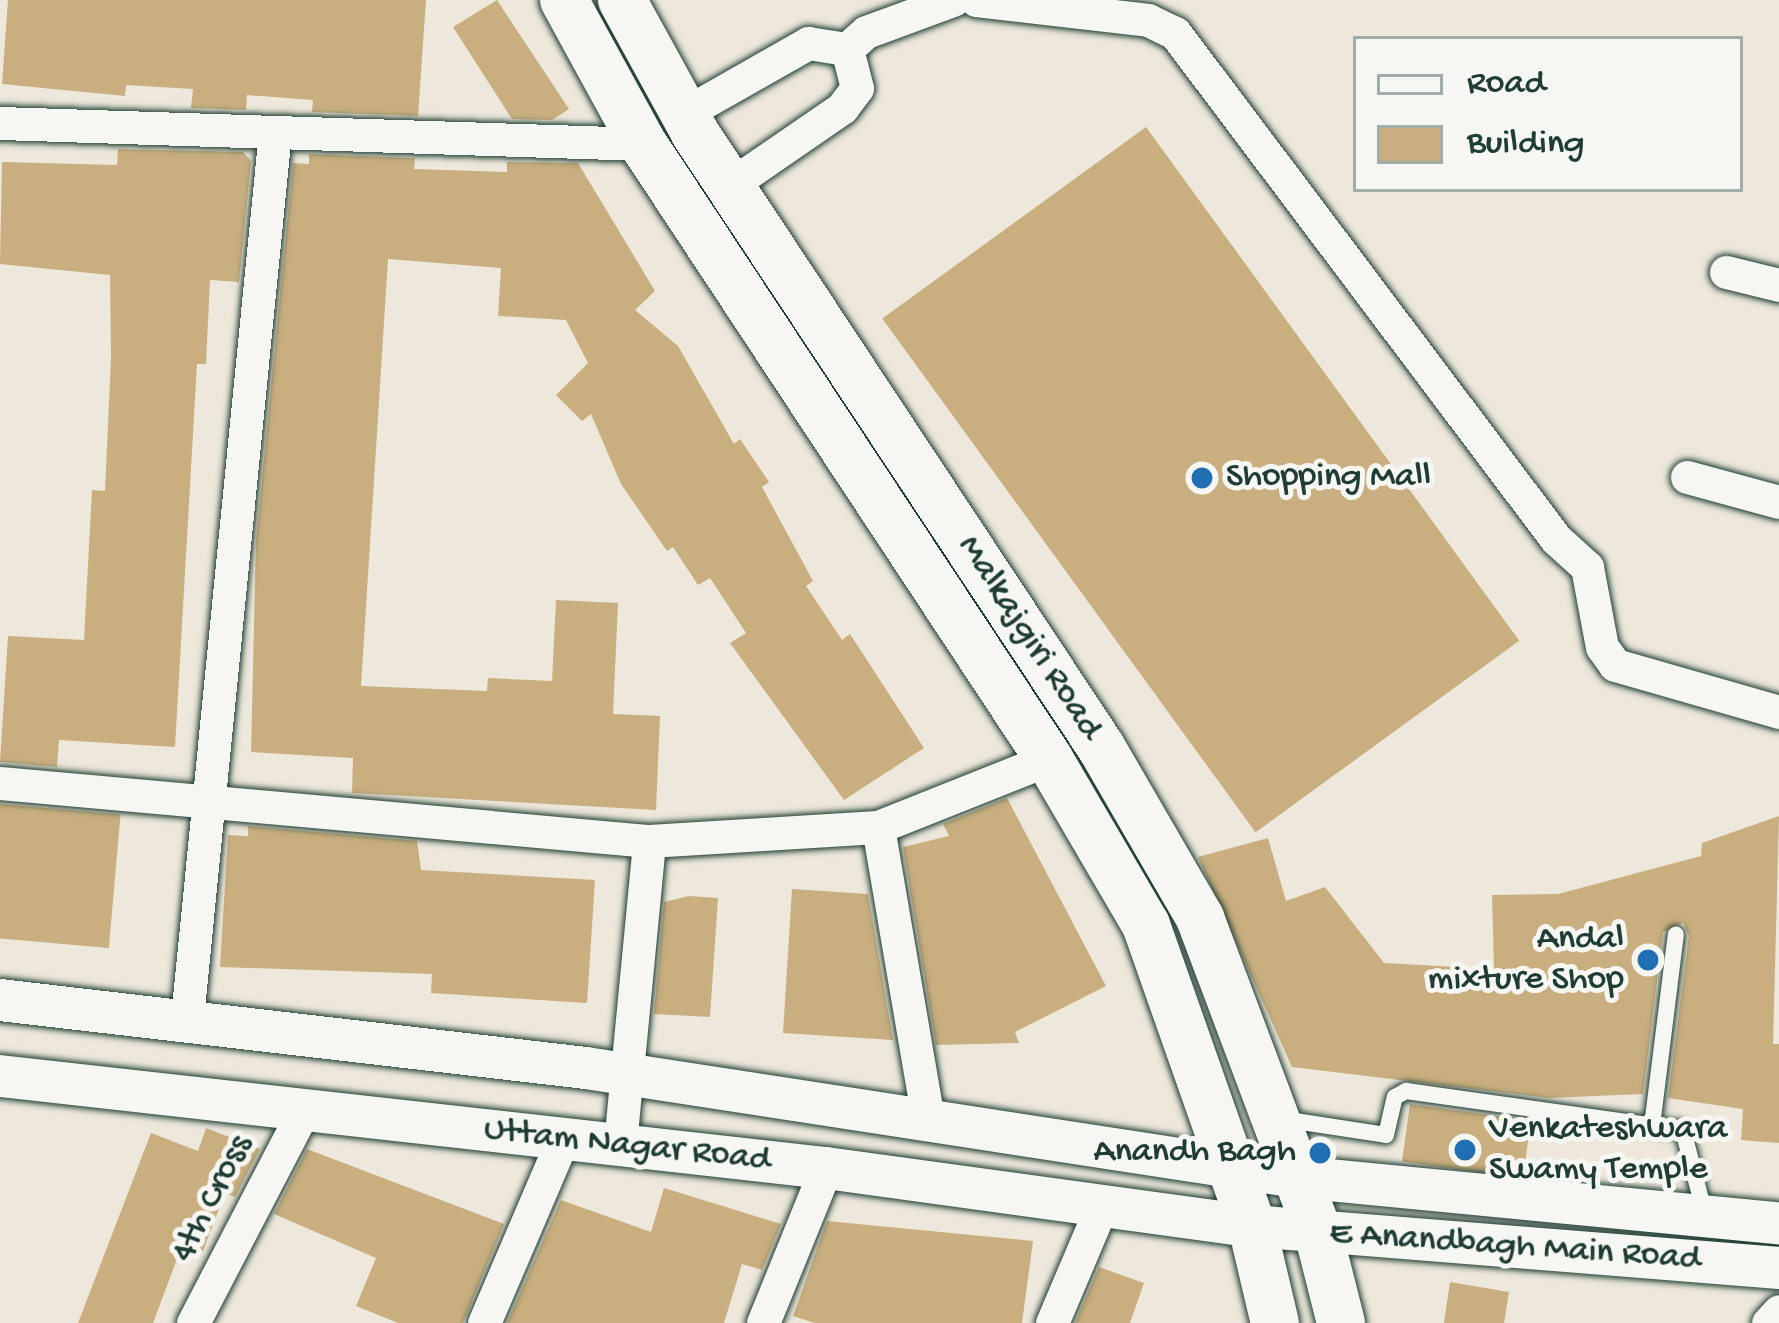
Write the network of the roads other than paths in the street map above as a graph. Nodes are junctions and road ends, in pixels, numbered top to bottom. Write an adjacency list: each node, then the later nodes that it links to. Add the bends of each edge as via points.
1 (564, 0): 9 (main road, Malkajgiri Road)
2 (622, 0): 6 (main road, Malkajgiri Road)
3 (952, 0): 5 (street)
4 (976, 0): 15 (street, via 1148,20 1175,34 1556,539 1587,567 1602,647 1615,665)
5 (862, 27): 6 (street, via 808,43); 10 (street, via 857,88 842,108)
6 (685, 113): 10 (main road, Malkajgiri Road)
7 (0, 123): 8 (street)
8 (274, 132): 9 (street); 18 (street)
9 (643, 144): 16 (main road, Malkajgiri Road)
10 (730, 185): 28 (main road, Malkajgiri Road, via 1112,766 1201,918)
11 (1726, 272): 12 (street)
12 (1779, 285)
13 (1687, 477): 14 (street)
14 (1779, 502)
15 (1779, 712)
16 (1049, 759): 19 (street); 32 (main road, Malkajgiri Road, via 1146,925)
17 (0, 783): 18 (street)
18 (207, 803): 20 (street); 23 (street)
19 (878, 827): 20 (street); 27 (street)
20 (649, 841): 24 (street)
21 (1676, 934): 29 (lane)
22 (0, 1000): 23 (street, Uttam Nagar Road)
23 (187, 1018): 24 (street, Uttam Nagar Road)
24 (627, 1074): 27 (street, Uttam Nagar Road); 31 (street)
25 (0, 1076): 26 (street, Uttam Nagar Road)
26 (303, 1112): 30 (street, Uttam Nagar Road); 42 (street, 4th Cross)
27 (927, 1115): 32 (street, Uttam Nagar Road)
28 (1277, 1118): 29 (lane, via 1386,1135 1395,1097 1406,1091); 34 (main road, Malkajgiri Road)
29 (1652, 1126): 36 (lane, via 1683,1130)
30 (563, 1139): 31 (street, Uttam Nagar Road); 43 (street)
31 (620, 1144): 33 (street, Uttam Nagar Road)
32 (1229, 1167): 34 (street, E Anandbagh Main Road); 38 (main road, Malkajgiri Road)
33 (826, 1168): 35 (street, Uttam Nagar Road); 44 (street)
34 (1297, 1178): 36 (street, E Anandbagh Main Road); 39 (main road, Malkajgiri Road)
35 (1103, 1203): 38 (street, Uttam Nagar Road); 45 (street)
36 (1706, 1218): 37 (street, E Anandbagh Main Road)
37 (1779, 1223)
38 (1252, 1226): 39 (street, E Anandbagh Main Road); 46 (main road, Malkajgiri Road)
39 (1318, 1232): 40 (street, E Anandbagh Main Road); 47 (main road, Malkajgiri Road)
40 (1779, 1268)
41 (1779, 1311): 48 (street)
42 (193, 1323)
43 (484, 1323)
44 (763, 1323)
45 (1052, 1323)
46 (1275, 1323)
47 (1341, 1323)
48 (1768, 1323)

